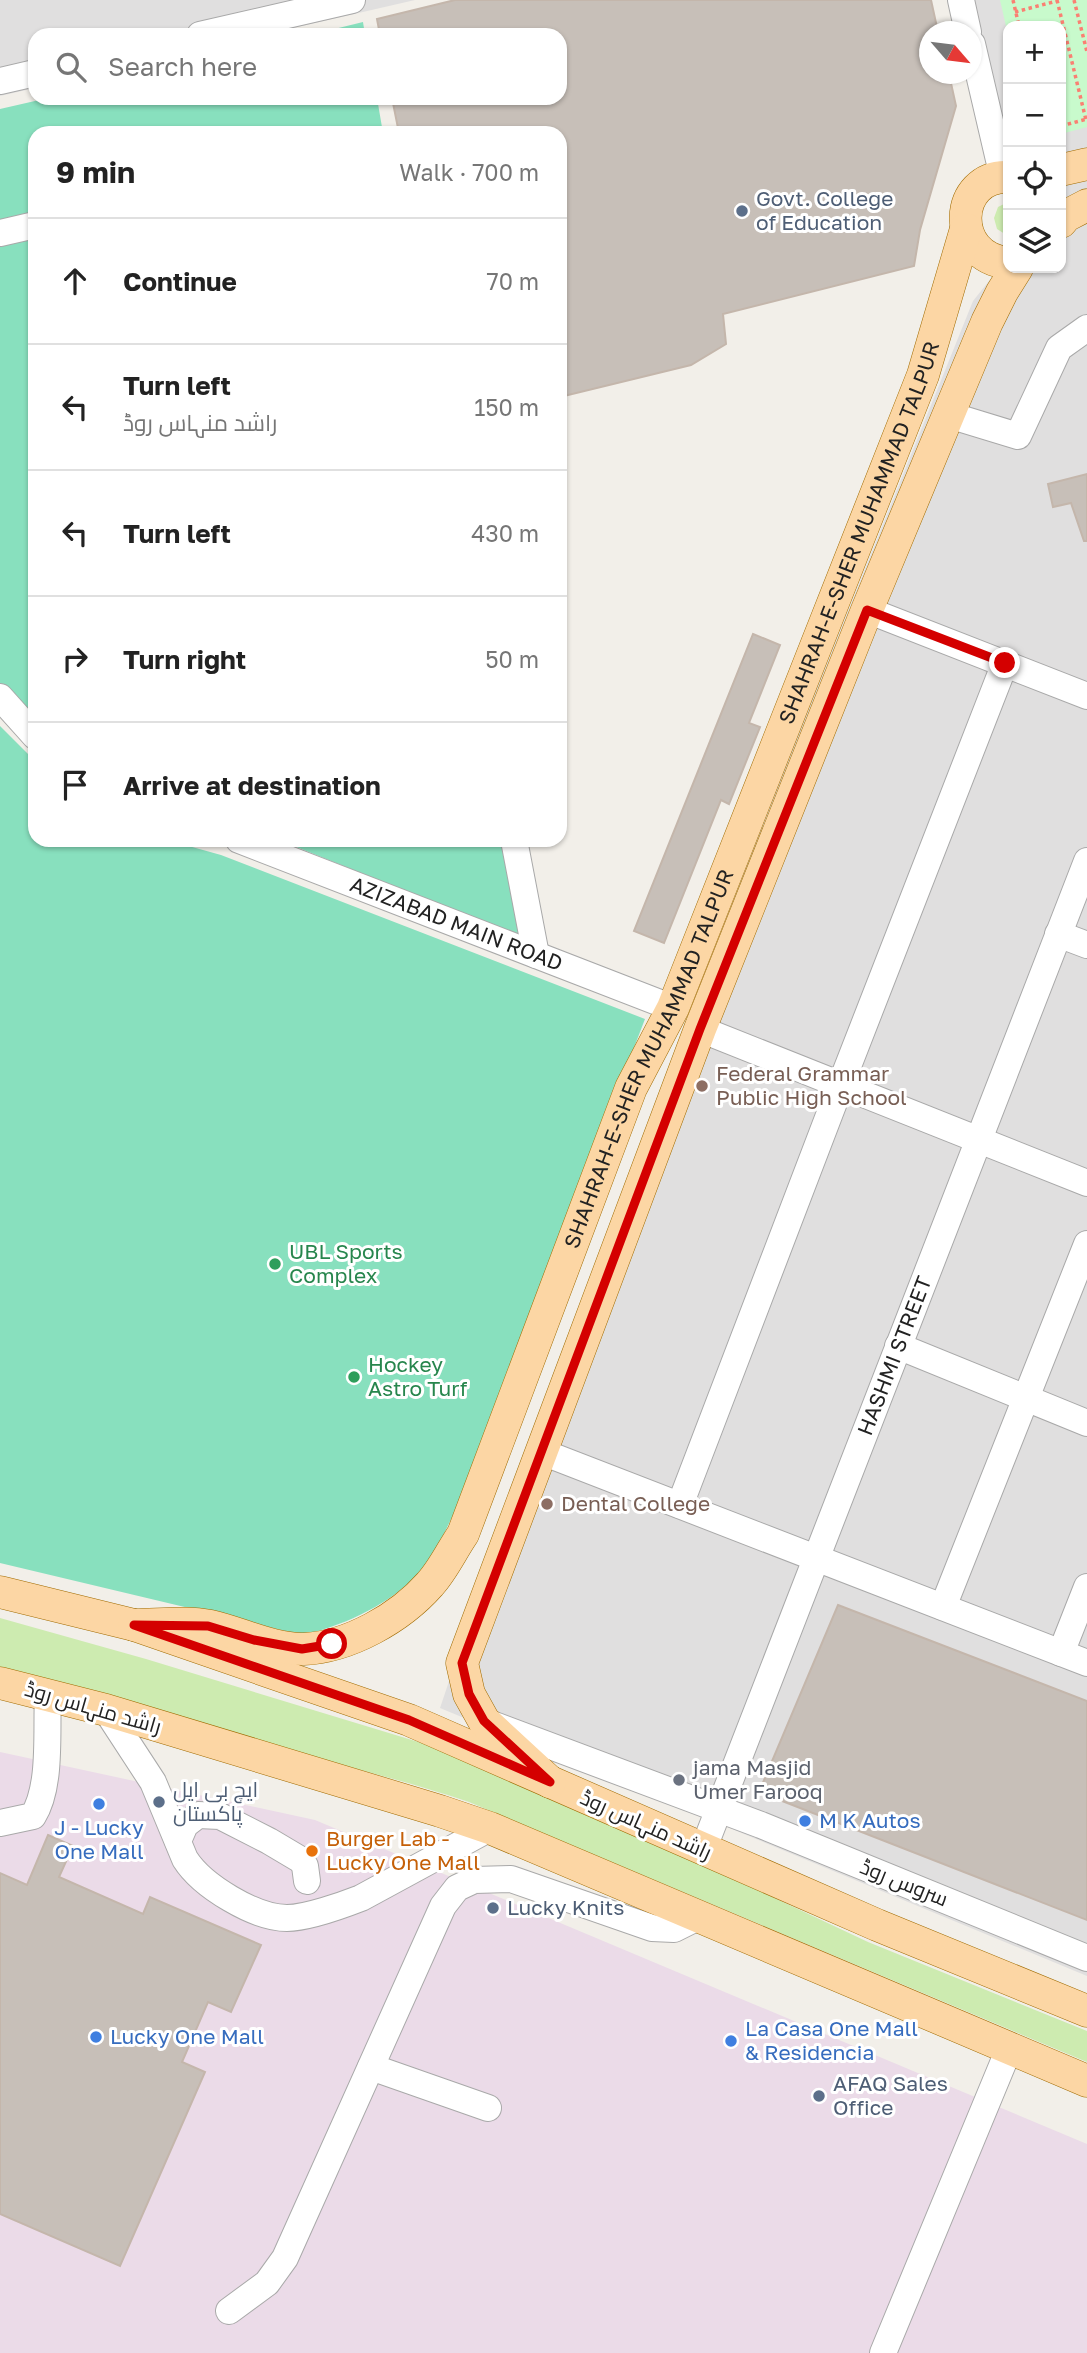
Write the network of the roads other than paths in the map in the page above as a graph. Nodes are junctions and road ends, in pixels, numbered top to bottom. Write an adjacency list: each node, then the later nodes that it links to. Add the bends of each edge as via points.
1 (352, 0): 4 (street)
2 (961, 0): 3 (street)
3 (966, 21)
4 (230, 28)
5 (28, 75): 6 (street)
6 (0, 81)
7 (981, 84): 9 (street)
8 (1087, 164): 10 (main road)
9 (1003, 169)
10 (1066, 169)
11 (1003, 177): 15 (main road, SHAHRAH-E-SHER MUHAMMAD TALPUR, via 976,190 965,215)
12 (1087, 205): 13 (main road)
13 (1066, 217)
14 (28, 227): 16 (street)
15 (966, 229): 17 (main road, via 979,252); 32 (main road, SHAHRAH-E-SHER MUHAMMAD TALPUR, via 923,375)
16 (0, 233)
17 (1003, 262)
18 (1014, 273): 20 (main road, SHAHRAH-E-SHER MUHAMMAD TALPUR, via 992,312)
19 (1087, 328): 20 (street, via 1059,348 1018,436)
20 (949, 415): 21 (main road, SHAHRAH-E-SHER MUHAMMAD TALPUR)
21 (867, 610): 22 (street); 33 (main road, SHAHRAH-E-SHER MUHAMMAD TALPUR)
22 (1005, 663): 23 (street); 34 (street)
23 (1087, 696)
24 (0, 697): 25 (street)
25 (28, 728)
26 (257, 847): 31 (street, AZIZABAD MAIN ROAD)
27 (515, 847): 31 (street)
28 (1087, 860): 29 (street, HASHMI STREET)
29 (1058, 934): 30 (street); 35 (street, HASHMI STREET)
30 (1087, 945)
31 (536, 955): 32 (street, AZIZABAD MAIN ROAD)
32 (673, 1008): 47 (main road, SHAHRAH-E-SHER MUHAMMAD TALPUR, via 631,1088 463,1535 431,1584 399,1612 361,1634 302,1649 208,1626)
33 (700, 1029): 34 (street); 41 (main road, SHAHRAH-E-SHER MUHAMMAD TALPUR)
34 (841, 1084): 35 (street); 42 (street)
35 (977, 1140): 36 (street); 38 (street, HASHMI STREET)
36 (1087, 1183)
37 (1087, 1244): 39 (street)
38 (898, 1346): 39 (street); 43 (street, HASHMI STREET)
39 (1026, 1398): 40 (street); 46 (street)
40 (1087, 1423)
41 (542, 1452): 42 (street); 53 (main road, SHAHRAH-E-SHER MUHAMMAD TALPUR, via 462,1663 469,1694)
42 (680, 1505): 43 (street)
43 (816, 1558): 46 (street); 55 (street, HASHMI STREET)
44 (1087, 1587): 48 (street)
45 (0, 1592): 47 (main road, راشد منہاس روڈ)
46 (943, 1607): 48 (street)
47 (134, 1625): 54 (main road, راشد منہاس روڈ, via 409,1720)
48 (1061, 1653): 49 (street)
49 (1087, 1663)
50 (0, 1683): 51 (main road, راشد منہاس روڈ)
51 (48, 1695): 52 (main road, راشد منہاس روڈ); 56 (street, via 41,1803 33,1816)
52 (106, 1710): 57 (main road, راشد منہاس روڈ); 58 (street, via 153,1782)
53 (484, 1721): 54 (main road, SHAHRAH-E-SHER MUHAMMAD TALPUR); 55 (street, سروس روڈ)
54 (550, 1782): 59 (main road, راشد منہاس روڈ)
55 (720, 1809): 59 (street, HASHMI STREET); 62 (street, سروس روڈ)
56 (0, 1823)
57 (490, 1828): 58 (street, via 361,1898 288,1918 264,1914 216,1889 192,1870); 61 (main road, راشد منہاس روڈ)
58 (178, 1841): 60 (street, via 185,1825 198,1815 220,1816 301,1860)
59 (704, 1850): 63 (main road, راشد منہاس روڈ)
60 (307, 1881)
61 (698, 1917): 64 (main road, راشد منہاس روڈ); 65 (street, via 674,1929 652,1928 511,1879 474,1880 457,1888 443,1906)
62 (1087, 1958)
63 (1087, 2011)
64 (1009, 2049): 66 (main road, راشد منہاس روڈ); 69 (street)
65 (371, 2067): 67 (street); 68 (street, via 285,2258 267,2283)
66 (1087, 2081)
67 (488, 2108)
68 (229, 2311)
69 (885, 2353)

